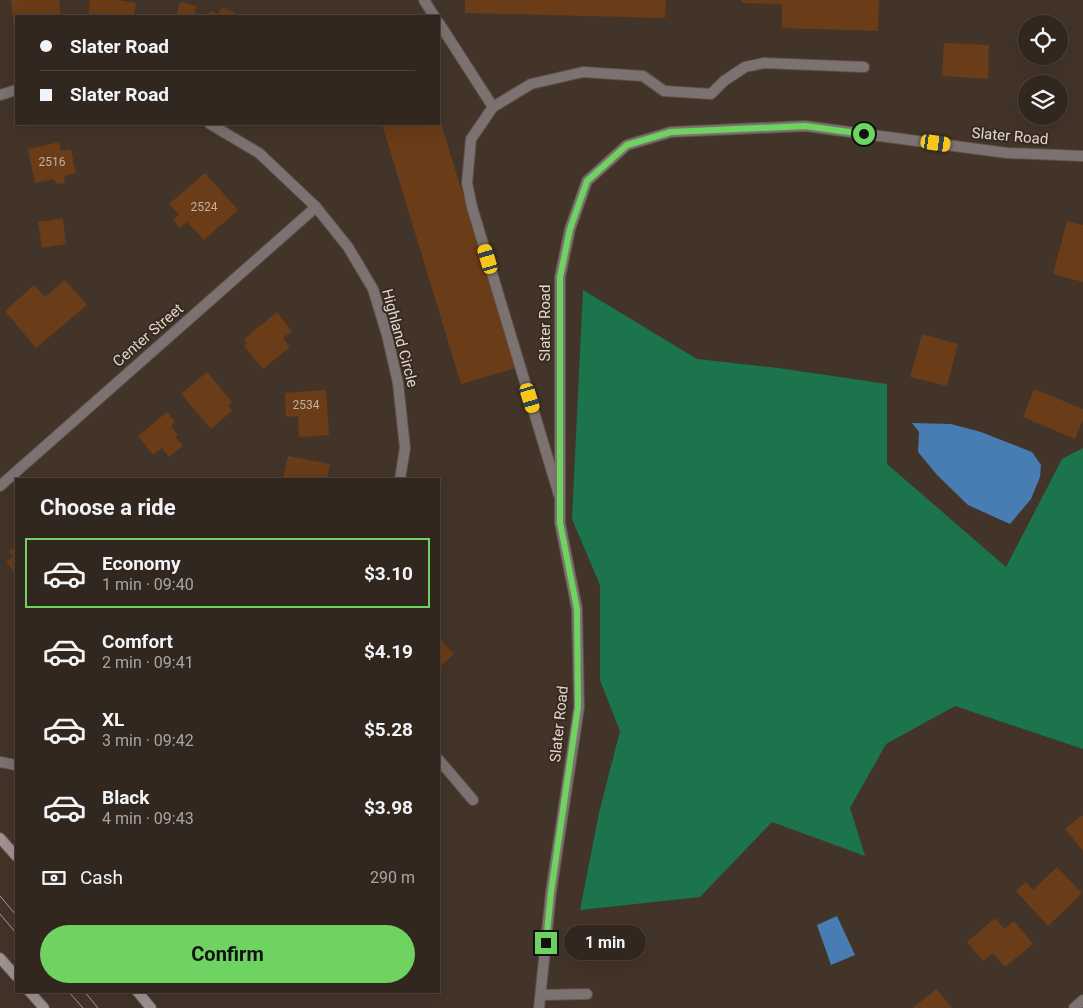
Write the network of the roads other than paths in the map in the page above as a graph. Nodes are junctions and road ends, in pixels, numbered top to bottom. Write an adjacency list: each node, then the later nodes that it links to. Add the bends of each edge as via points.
1 (424, 0): 2 (street)
2 (433, 15)
3 (440, 25): 7 (street)
4 (864, 67): 7 (street, via 764,63 745,67 711,94 664,91 643,76 583,72 531,84)
5 (15, 90): 6 (street)
6 (0, 95)
7 (493, 106): 13 (street, via 472,140 467,183)
8 (212, 125): 10 (street, Highland Circle, via 259,153)
9 (1083, 156): 13 (street, Slater Road, via 1007,153 805,126 671,132 627,145 587,181 570,229 560,277)
10 (316, 207): 11 (street, Highland Circle, via 348,247 373,289 398,383 405,448); 12 (street, Center Street)
11 (400, 478)
12 (0, 486)
13 (560, 501): 25 (street, Slater Road, via 560,523 577,609 578,707 551,892)
14 (440, 761): 17 (street)
15 (0, 762): 16 (street)
16 (15, 764)
17 (473, 800)
18 (0, 838): 19 (street)
19 (15, 855)
20 (0, 958): 21 (street)
21 (15, 975)
22 (32, 993): 27 (street)
23 (138, 993): 28 (street)
24 (587, 994): 25 (street)
25 (541, 995): 29 (street, Slater Road)
26 (1083, 1000): 30 (street)
27 (44, 1008)
28 (152, 1008)
29 (539, 1008)
30 (1074, 1008)

